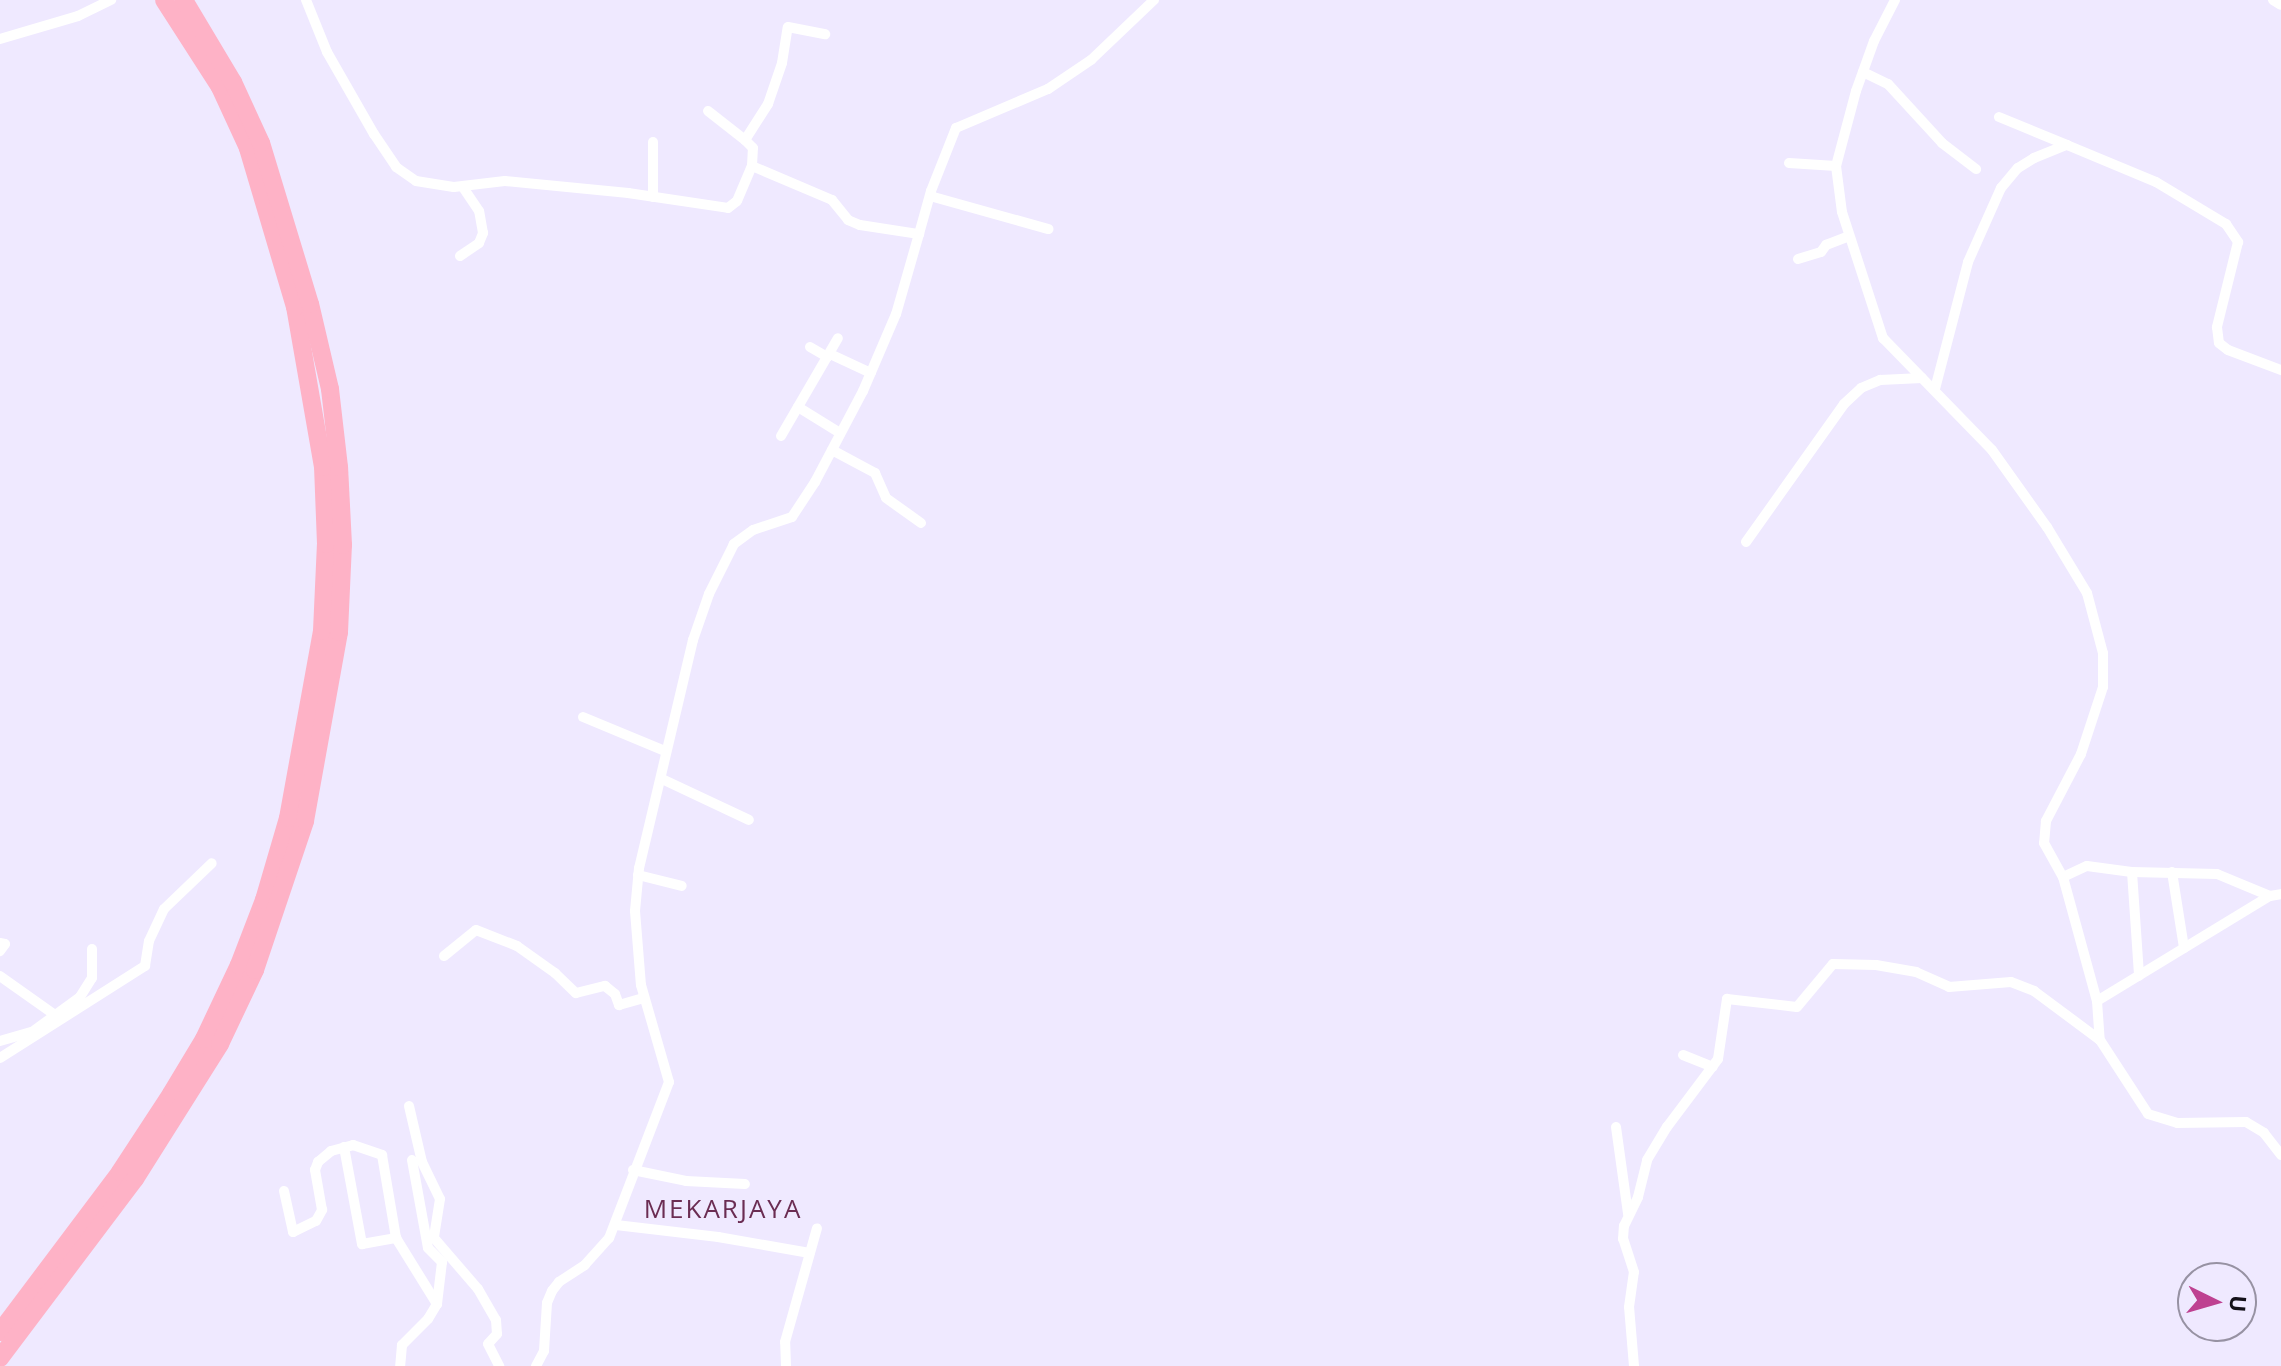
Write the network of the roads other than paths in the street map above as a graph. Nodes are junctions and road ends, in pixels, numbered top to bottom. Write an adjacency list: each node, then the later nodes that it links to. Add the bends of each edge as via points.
1 (164, 0): 82 (highway, via 220,87 248,148 295,307 323,467 322,631 288,818 264,900 233,977 204,1039 120,1172)
2 (184, 0): 83 (highway, via 233,82 261,143 310,304 330,389 339,467 339,632 305,821 255,970 220,1044 135,1179)
3 (306, 0): 21 (street, via 327,52 396,167 429,185)
4 (1154, 0): 22 (street, via 1091,60 1048,89 956,128)
5 (1895, 0): 11 (street)
6 (2273, 0): 8 (street)
7 (110, 1): 10 (street)
8 (2281, 5)
9 (825, 34): 14 (street, via 788,27 768,104)
10 (0, 39)
11 (1863, 72): 19 (street); 20 (street, via 1888,84 1942,143)
12 (708, 111): 14 (street)
13 (1999, 117): 16 (street)
14 (745, 140): 18 (street, via 753,148)
15 (653, 142): 23 (street)
16 (2067, 145): 32 (street, via 2156,182 2226,224 2238,242 2217,327 2219,343); 35 (street, via 2034,158 2001,188 1968,262)
17 (1789, 163): 19 (street)
18 (752, 166): 23 (street, via 737,201 728,208); 25 (street, via 832,200 848,220 860,225)
19 (1836, 166): 26 (street)
20 (1976, 169)
21 (463, 187): 23 (street, via 505,181); 27 (street, via 479,211 483,233 479,243)
22 (930, 196): 24 (street); 25 (street)
23 (653, 197)
24 (1048, 229)
25 (919, 234): 33 (street, via 896,314)
26 (1849, 236): 28 (street); 34 (street, via 1883,338)
27 (460, 256)
28 (1798, 259)
29 (838, 338): 31 (street)
30 (810, 347): 31 (street)
31 (828, 356): 33 (street); 36 (street)
32 (2281, 370)
33 (871, 373): 37 (street)
34 (1922, 378): 35 (street); 41 (street, via 1880,380 1861,388 1844,404)
35 (1935, 389): 50 (street, via 1992,450 2047,527 2087,593 2103,653 2105,672 2097,707 2044,832 2048,856)
36 (798, 407): 37 (street); 38 (street)
37 (840, 433): 39 (street)
38 (781, 436)
39 (832, 450): 40 (street, via 875,473 886,498); 43 (street, via 792,517 743,535 725,557 693,640)
40 (921, 523)
41 (1746, 542)
42 (583, 717): 43 (street)
43 (665, 751): 44 (street)
44 (662, 779): 45 (street); 49 (street)
45 (749, 820)
46 (212, 863): 66 (street, via 164,909 149,941 145,966)
47 (2132, 872): 48 (street); 50 (street, via 2087,866); 59 (street)
48 (2172, 872): 52 (street, via 2217,874); 54 (street)
49 (638, 875): 51 (street); 60 (street, via 636,945)
50 (2063, 877): 61 (street)
51 (682, 886)
52 (2277, 897): 54 (street)
53 (0, 943): 56 (street, via 5,944)
54 (2184, 948): 59 (street)
55 (92, 949): 62 (street, via 91,983)
56 (0, 951)
57 (444, 956): 60 (street, via 476,930 517,946 576,993 605,986 619,1005)
58 (0, 976): 62 (street)
59 (2139, 976): 61 (street)
60 (644, 998): 73 (street, via 669,1082)
61 (2097, 1001): 63 (street)
62 (55, 1015): 64 (street, via 32,1032)
63 (2100, 1040): 67 (street, via 2034,991 2011,982 1949,987 1916,972 1840,962 1827,968 1797,1007 1727,999); 71 (street, via 2148,1114 2177,1123 2246,1122 2264,1133)
64 (0, 1041)
65 (1683, 1055): 67 (street)
66 (0, 1058)
67 (1713, 1067): 76 (street, via 1647,1160)
68 (409, 1106): 85 (street, via 422,1162 440,1199 434,1238 478,1289 496,1320 497,1334 488,1344)
69 (1616, 1127): 76 (street)
70 (344, 1147): 75 (street, via 318,1162 322,1210 316,1221 293,1232); 79 (street, via 382,1155); 79 (street, via 362,1244)
71 (2281, 1155)
72 (412, 1160): 81 (street, via 428,1248 442,1262)
73 (633, 1170): 74 (street, via 686,1181); 77 (street)
74 (745, 1184)
75 (284, 1191)
76 (1628, 1214): 88 (street, via 1623,1239 1634,1272 1629,1307)
77 (616, 1225): 80 (street); 86 (street, via 598,1252 552,1291 544,1351)
78 (817, 1228): 80 (street)
79 (396, 1238): 81 (street)
80 (810, 1253): 87 (street, via 785,1342)
81 (437, 1304): 84 (street, via 402,1345)
82 (0, 1332)
83 (0, 1358)
84 (400, 1366)
85 (499, 1366)
86 (536, 1366)
87 (786, 1366)
88 (1634, 1366)

